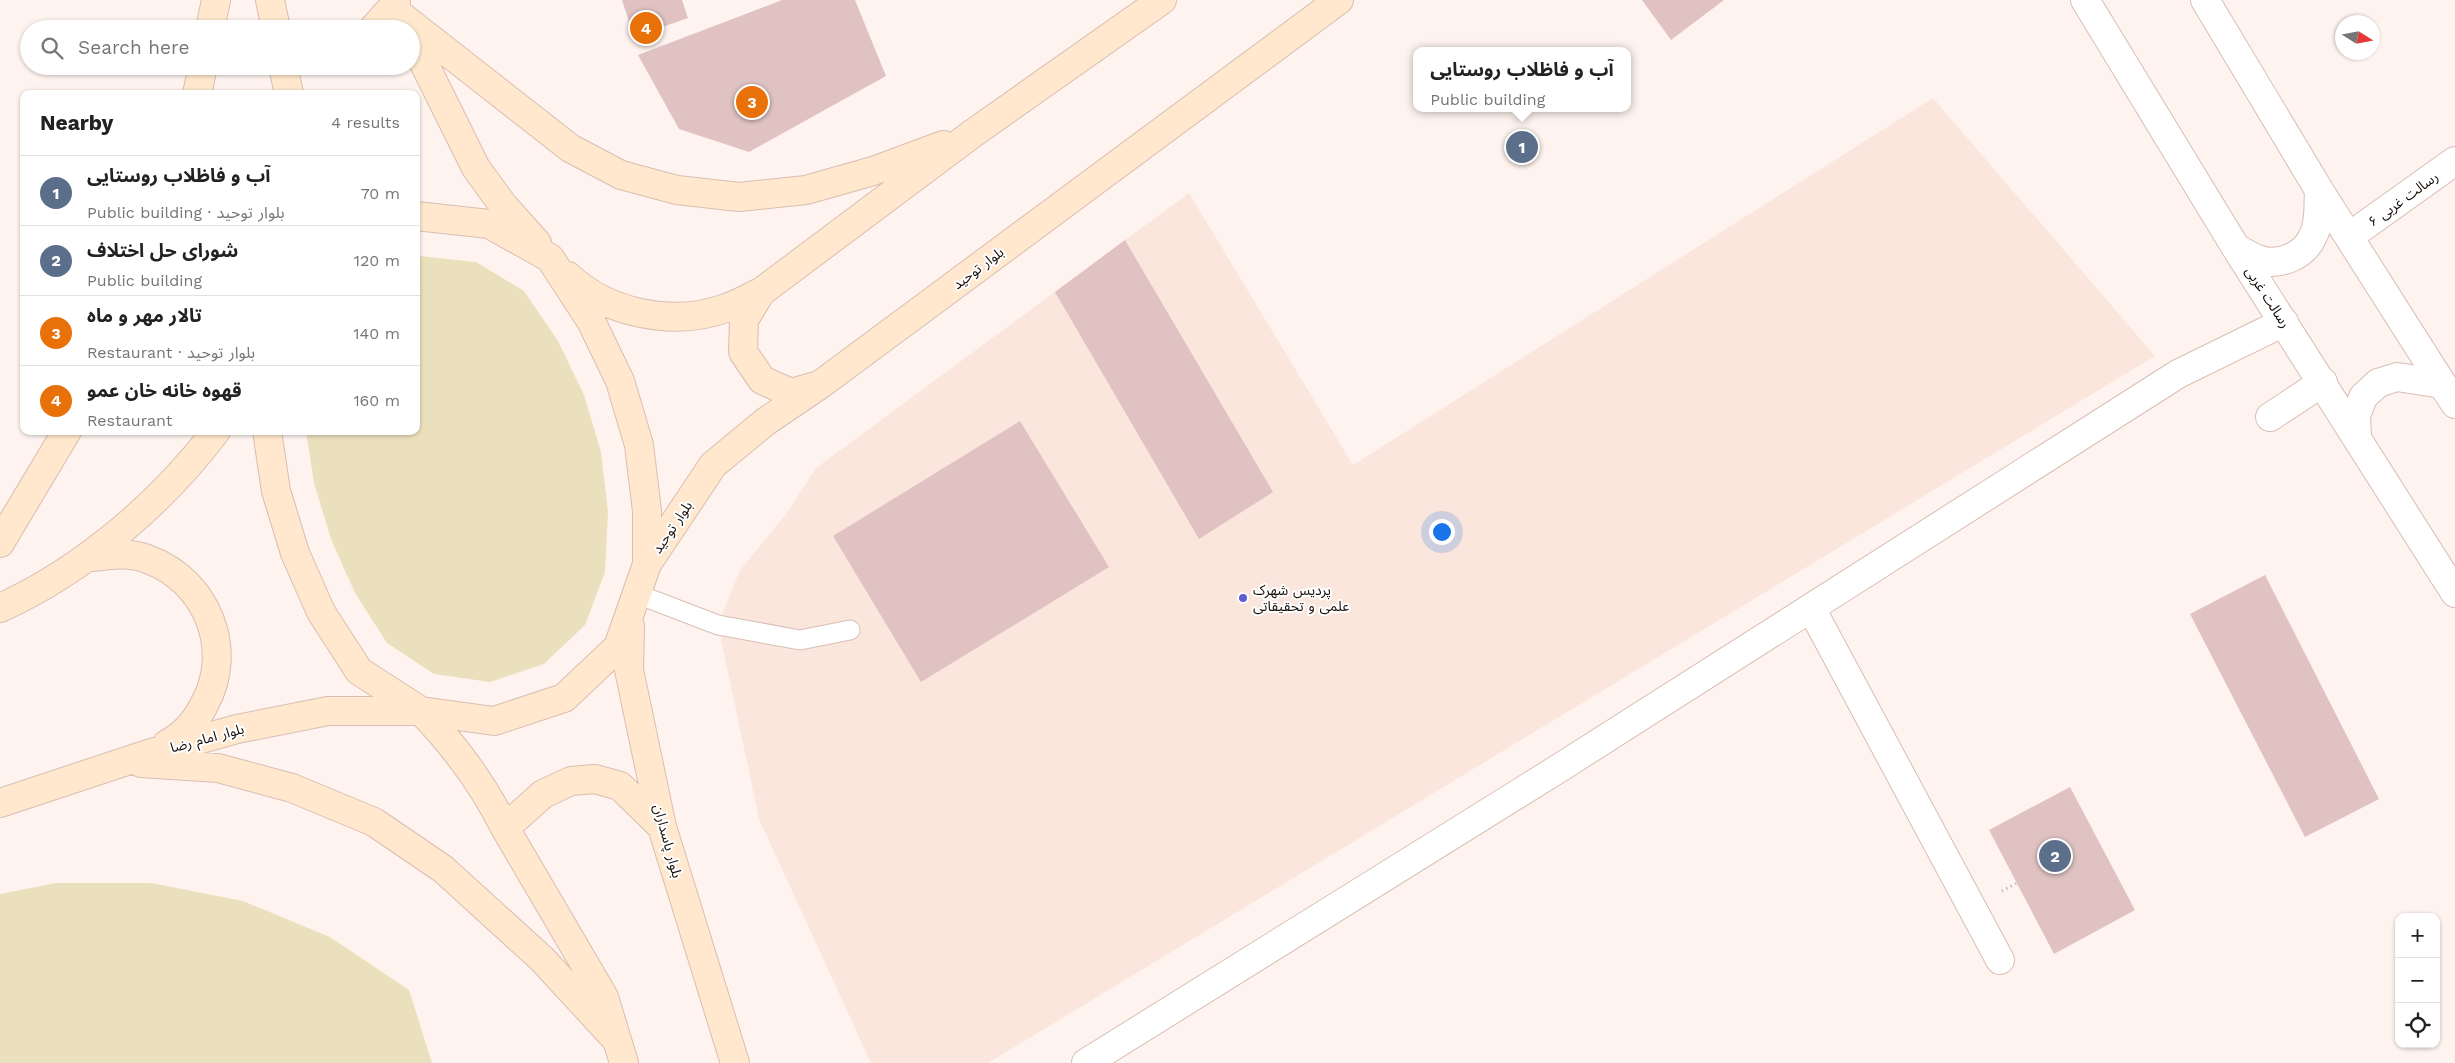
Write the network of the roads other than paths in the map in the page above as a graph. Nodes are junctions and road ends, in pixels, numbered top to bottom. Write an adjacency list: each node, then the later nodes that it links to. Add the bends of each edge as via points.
1 (216, 0): 7 (main road)
2 (270, 0): 8 (main road)
3 (1162, 0): 15 (main road)
4 (1339, 0): 25 (main road, بلوار توحید)
5 (2085, 0): 20 (street, رسالت غربی)
6 (2205, 0): 17 (street)
7 (212, 20)
8 (274, 20)
9 (420, 31): 15 (main road, via 570,148 622,175 677,190 739,197 806,190 873,171)
10 (420, 54): 21 (main road, via 476,168)
11 (201, 75): 13 (main road)
12 (285, 75): 14 (main road)
13 (198, 90)
14 (288, 90)
15 (972, 134): 22 (main road)
16 (2455, 161): 19 (street, رسالت غربی ۶)
17 (2319, 190): 19 (street); 20 (street, via 2313,237 2299,254 2279,262 2258,260)
18 (420, 216): 21 (main road, via 488,224)
19 (2350, 236): 26 (street)
20 (2236, 248): 23 (street, رسالت غربی)
21 (550, 258): 22 (main road, via 578,285 612,304 649,315 688,316 726,308); 34 (main road, via 591,321 620,381 639,445 647,511)
22 (761, 292): 25 (main road, via 744,320 743,352 762,380 791,393)
23 (2284, 322): 24 (street, رسالت غربی); 38 (street, via 2178,374)
24 (2323, 382): 27 (street); 31 (street, رسالت غربی)
25 (821, 384): 34 (main road, بلوار توحید, via 765,422 713,465)
26 (2448, 394): 31 (street, via 2397,377 2378,384 2363,397 2356,416)
27 (2270, 417)
28 (65, 435): 32 (main road)
29 (212, 435): 33 (main road, via 155,500)
30 (268, 435): 40 (main road, via 279,500 295,553 321,612 359,671)
31 (2356, 436): 35 (street, رسالت غربی)
32 (0, 543)
33 (86, 558): 37 (main road, via 24,598); 41 (main road, via 118,554 149,559 177,574 199,597 213,626 218,657 213,688 193,723 176,740)
34 (647, 564): 36 (main road, بلوار امام رضا)
35 (2455, 592)
36 (634, 604): 39 (lane, via 718,625 800,640); 40 (main road, بلوار امام رضا, via 618,647 564,698 494,721); 44 (main road, بلوار پاسداران, via 629,670)
37 (0, 608)
38 (1811, 608): 46 (street); 49 (street)
39 (850, 630)
40 (421, 711): 41 (main road, بلوار امام رضا, via 328,711 237,728); 45 (main road, via 449,739 491,800)
41 (148, 754): 42 (main road, بلوار امام رضا)
42 (122, 762): 43 (main road, بلوار امام رضا); 47 (main road, via 218,768 292,788 374,822 443,869 542,959)
43 (0, 803)
44 (662, 827): 45 (main road, via 620,786 595,779 572,781 543,794); 48 (main road, بلوار پاسداران)
45 (505, 828): 47 (main road, via 604,997)
46 (2000, 960)
47 (620, 1052)
48 (735, 1063)
49 (1086, 1063)

